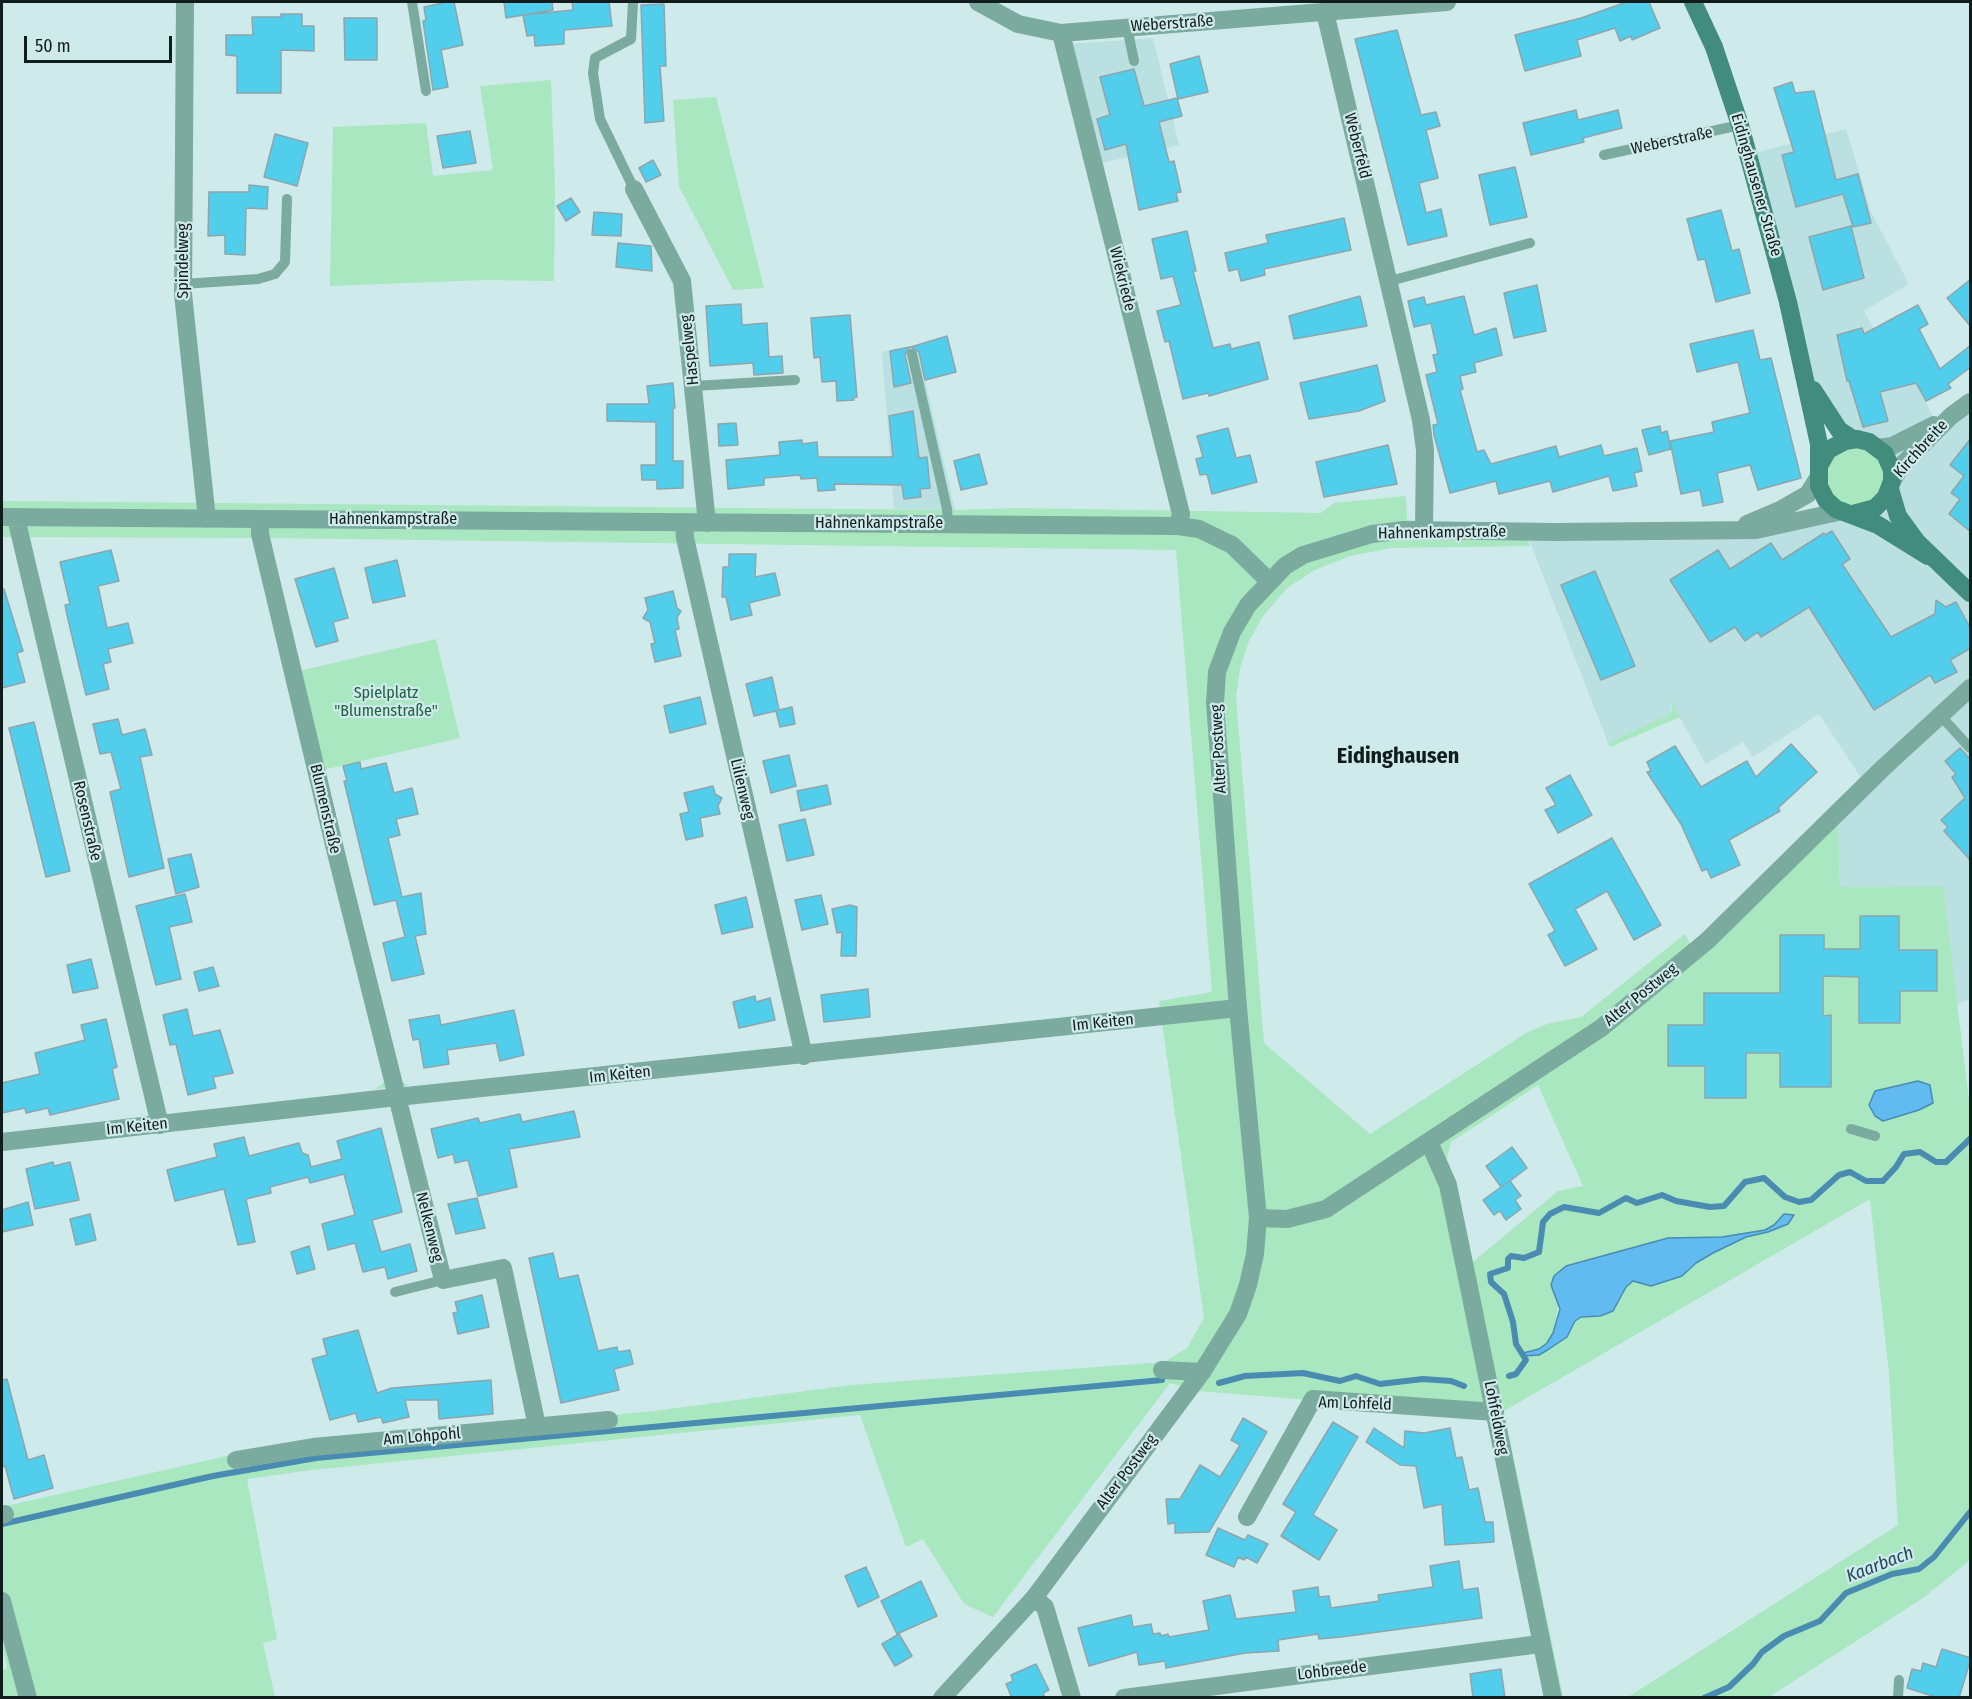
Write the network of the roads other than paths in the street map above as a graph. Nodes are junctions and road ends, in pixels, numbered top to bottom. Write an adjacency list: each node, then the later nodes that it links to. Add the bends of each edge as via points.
1 (185, 2): 19 (street, Spindelweg)
2 (412, 2): 12 (lane)
3 (633, 2): 15 (lane, via 631,39 595,58 593,73 600,119)
4 (978, 2): 10 (street, Weberstraße, via 1018,24)
5 (1447, 2): 7 (street, Weberstraße)
6 (1693, 2): 13 (main road, Eidinghausener Straße)
7 (1372, 4): 8 (street, Weberstraße)
8 (1325, 12): 9 (street, Weberstraße); 18 (street, Weberfeld)
9 (1127, 27): 10 (street, Weberstraße); 11 (lane)
10 (1061, 33): 37 (street, Wiekriede, via 1181,514)
11 (1134, 61)
12 (426, 91)
13 (1740, 125): 14 (lane, Weberstraße); 21 (main road, Eidinghausener Straße)
14 (1604, 155)
15 (634, 189): 23 (street, Haspelweg, via 682,281)
16 (287, 199): 19 (lane, via 285,262 275,274 258,279)
17 (1530, 243): 18 (lane)
18 (1390, 281): 38 (street, Weberfeld, via 1421,420 1425,450)
19 (183, 284): 32 (street, Spindelweg)
20 (912, 354): 36 (lane)
21 (1805, 373): 26 (main road, Eidinghausener Straße, via 1824,410 1839,430); 28 (main road, Eidinghausener Straße, via 1819,444)
22 (795, 380): 23 (lane)
23 (694, 386): 35 (street, Haspelweg)
24 (1971, 402): 25 (street, Kirchbreite)
25 (1951, 416): 27 (street, Kirchbreite, via 1908,439); 29 (street, Kirchbreite, via 1902,465)
26 (1853, 439): 27 (main road, Eidinghausener Straße); 28 (main road, via 1828,450)
27 (1879, 448): 29 (main road, Eidinghausener Straße, via 1888,460)
28 (1819, 472): 30 (main road, Eidinghausener Straße, via 1819,486 1826,500); 39 (street, Hahnenkampstraße, via 1808,494)
29 (1891, 485): 30 (main road, via 1875,508); 40 (main road, Eidinghausener Straße, via 1898,516)
30 (1848, 512): 39 (street, Hahnenkampstraße, via 1756,530); 40 (main road, Eidinghausener Straße, via 1878,525)
31 (9, 517): 32 (street, Hahnenkampstraße); 49 (street, Rosenstraße)
32 (207, 519): 33 (street, Hahnenkampstraße)
33 (260, 520): 34 (street, Hahnenkampstraße); 48 (street, Blumenstraße, via 265,557)
34 (684, 522): 35 (street, Hahnenkampstraße); 47 (street, Lilienweg, via 687,550)
35 (707, 523): 36 (street, Hahnenkampstraße)
36 (948, 524): 37 (street, Hahnenkampstraße)
37 (1178, 526): 41 (street, Hahnenkampstraße, via 1199,529 1232,545)
38 (1424, 530): 39 (street, Hahnenkampstraße); 41 (street, Hahnenkampstraße, via 1372,534 1333,543 1303,555)
39 (1726, 531)
40 (1928, 556): 42 (main road, Eidinghausener Straße)
41 (1269, 581): 46 (street, Alter Postweg, via 1232,632 1217,672 1218,755)
42 (1971, 593)
43 (1971, 688): 44 (street, Alter Postweg)
44 (1940, 715): 45 (lane); 53 (street, Alter Postweg, via 1707,941 1601,1028)
45 (1971, 748)
46 (1238, 1008): 47 (street, Im Keiten); 54 (street, Alter Postweg)
47 (804, 1056): 48 (street, Im Keiten)
48 (397, 1097): 49 (street, Im Keiten); 55 (street, Nelkenweg)
49 (160, 1125): 52 (street, Im Keiten)
50 (1851, 1129): 51 (lane)
51 (1875, 1136)
52 (2, 1142)
53 (1429, 1142): 54 (street, Alter Postweg, via 1326,1209 1287,1219); 59 (street, Lohfeldweg, via 1448,1185)
54 (1258, 1218): 58 (street, Alter Postweg, via 1255,1254 1238,1314)
55 (443, 1280): 56 (lane); 61 (street, Nelkenweg, via 503,1268)
56 (395, 1292)
57 (1162, 1370): 58 (street)
58 (1202, 1372): 64 (street, Alter Postweg)
59 (1495, 1412): 63 (street, Am Lohfeld, via 1313,1399); 66 (street, Lohfeldweg)
60 (609, 1420): 61 (street, Am Lohpohl)
61 (537, 1426): 62 (street, Am Lohpohl, via 313,1447)
62 (236, 1460)
63 (1247, 1517)
64 (1034, 1598): 69 (street, Alter Postweg); 70 (street, via 1045,1607)
65 (2, 1601): 68 (street)
66 (1540, 1644): 71 (street, Lohbreede); 72 (street, Lohfeldweg)
67 (1899, 1680): 73 (lane)
68 (28, 1698)
69 (942, 1698)
70 (1072, 1698)
71 (1124, 1698)
72 (1553, 1698)
73 (1898, 1698)

